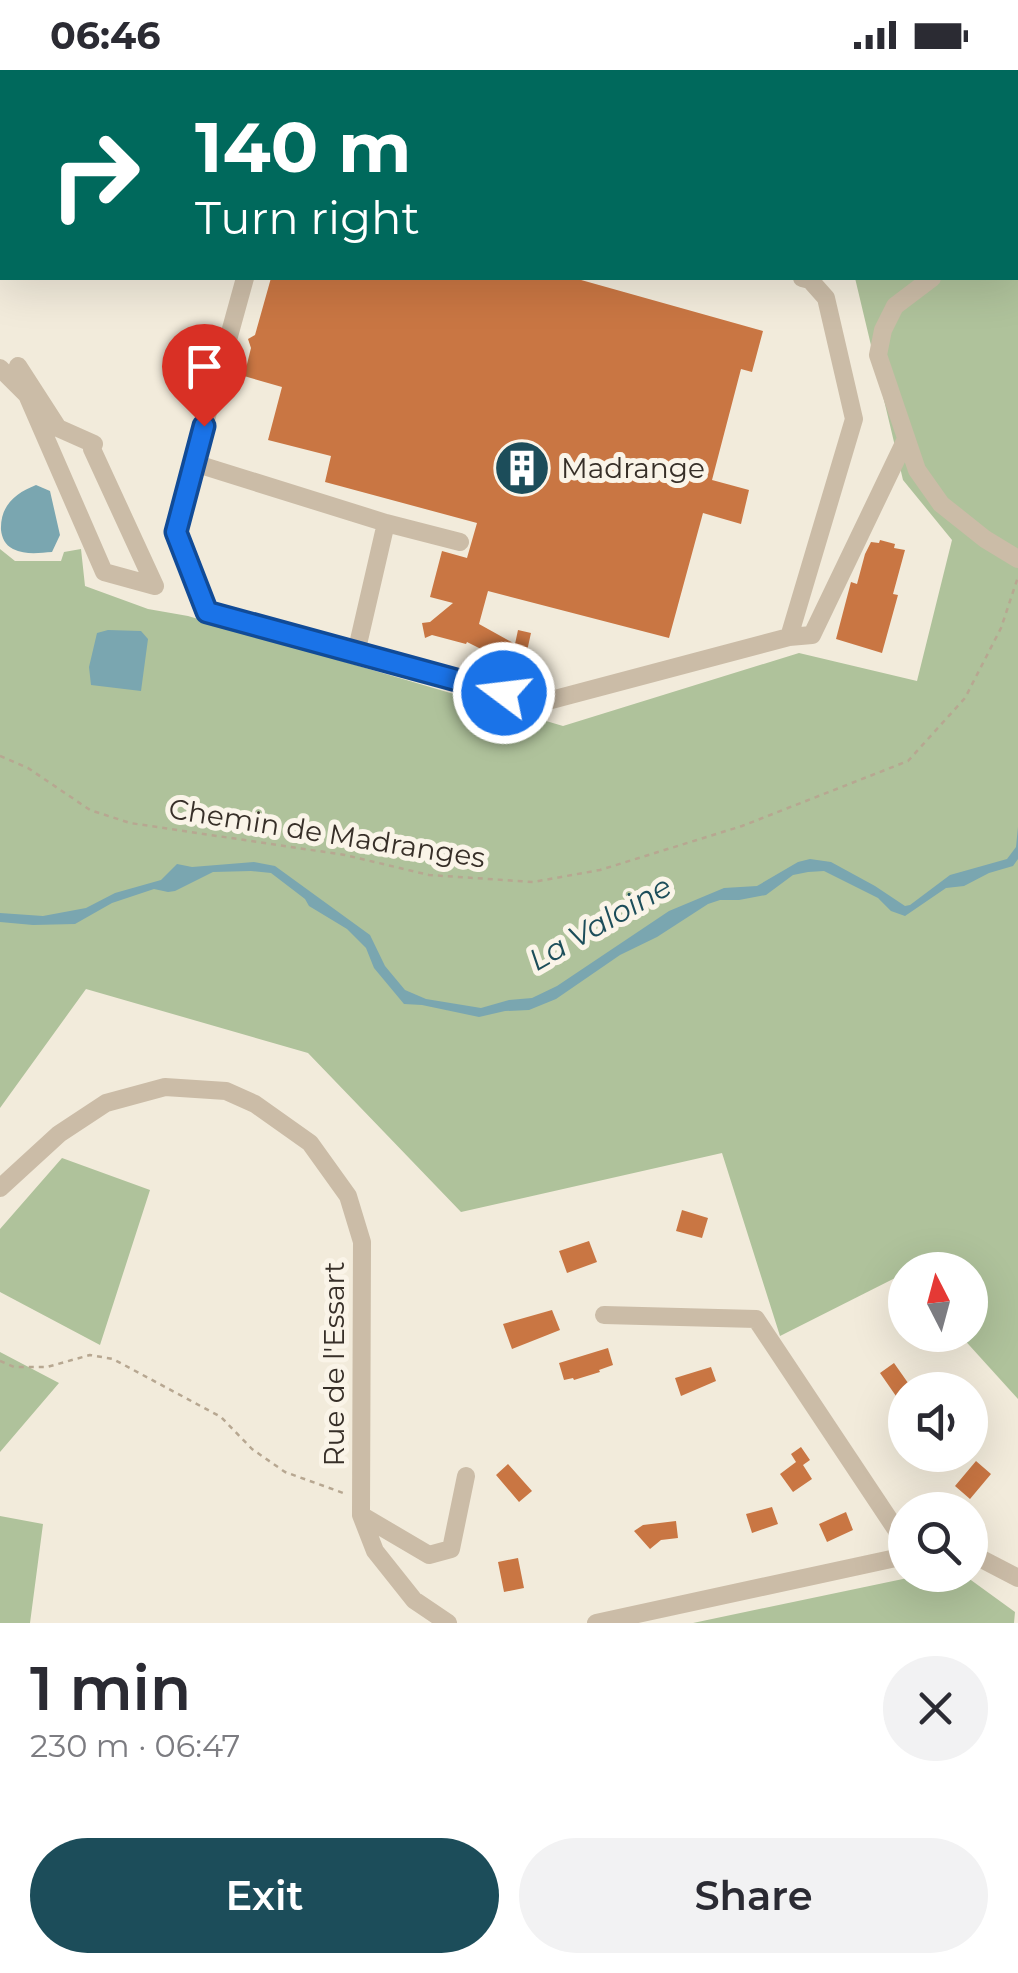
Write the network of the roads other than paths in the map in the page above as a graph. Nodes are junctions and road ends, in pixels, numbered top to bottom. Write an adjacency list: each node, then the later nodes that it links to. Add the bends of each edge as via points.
1 (244, 280): 6 (street)
2 (810, 280): 10 (street, via 826,298 854,418)
3 (929, 280): 5 (street, via 895,306 878,355)
4 (9, 367): 4 (street, via 58,428 94,444 155,586 104,572)
5 (906, 439): 9 (street, via 917,470 941,504); 10 (street, via 812,635)
6 (194, 464): 7 (street); 11 (street, via 176,532 207,612)
7 (386, 523): 8 (street); 11 (street)
8 (460, 542)
9 (1018, 559)
10 (789, 637): 11 (street, via 540,703)
11 (356, 653)
12 (0, 1188): 15 (street, Rue de l'Essart, via 106,1102 165,1087 226,1091 310,1143 348,1196 362,1242)
13 (604, 1314): 16 (street, via 756,1319)
14 (466, 1476): 15 (street, via 451,1549 429,1555)
15 (361, 1507): 20 (street, Rue de l'Essart, via 375,1550 414,1600)
16 (888, 1517)
17 (888, 1560): 21 (street)
18 (988, 1562): 19 (street)
19 (1018, 1578)
20 (448, 1623)
21 (596, 1623)

